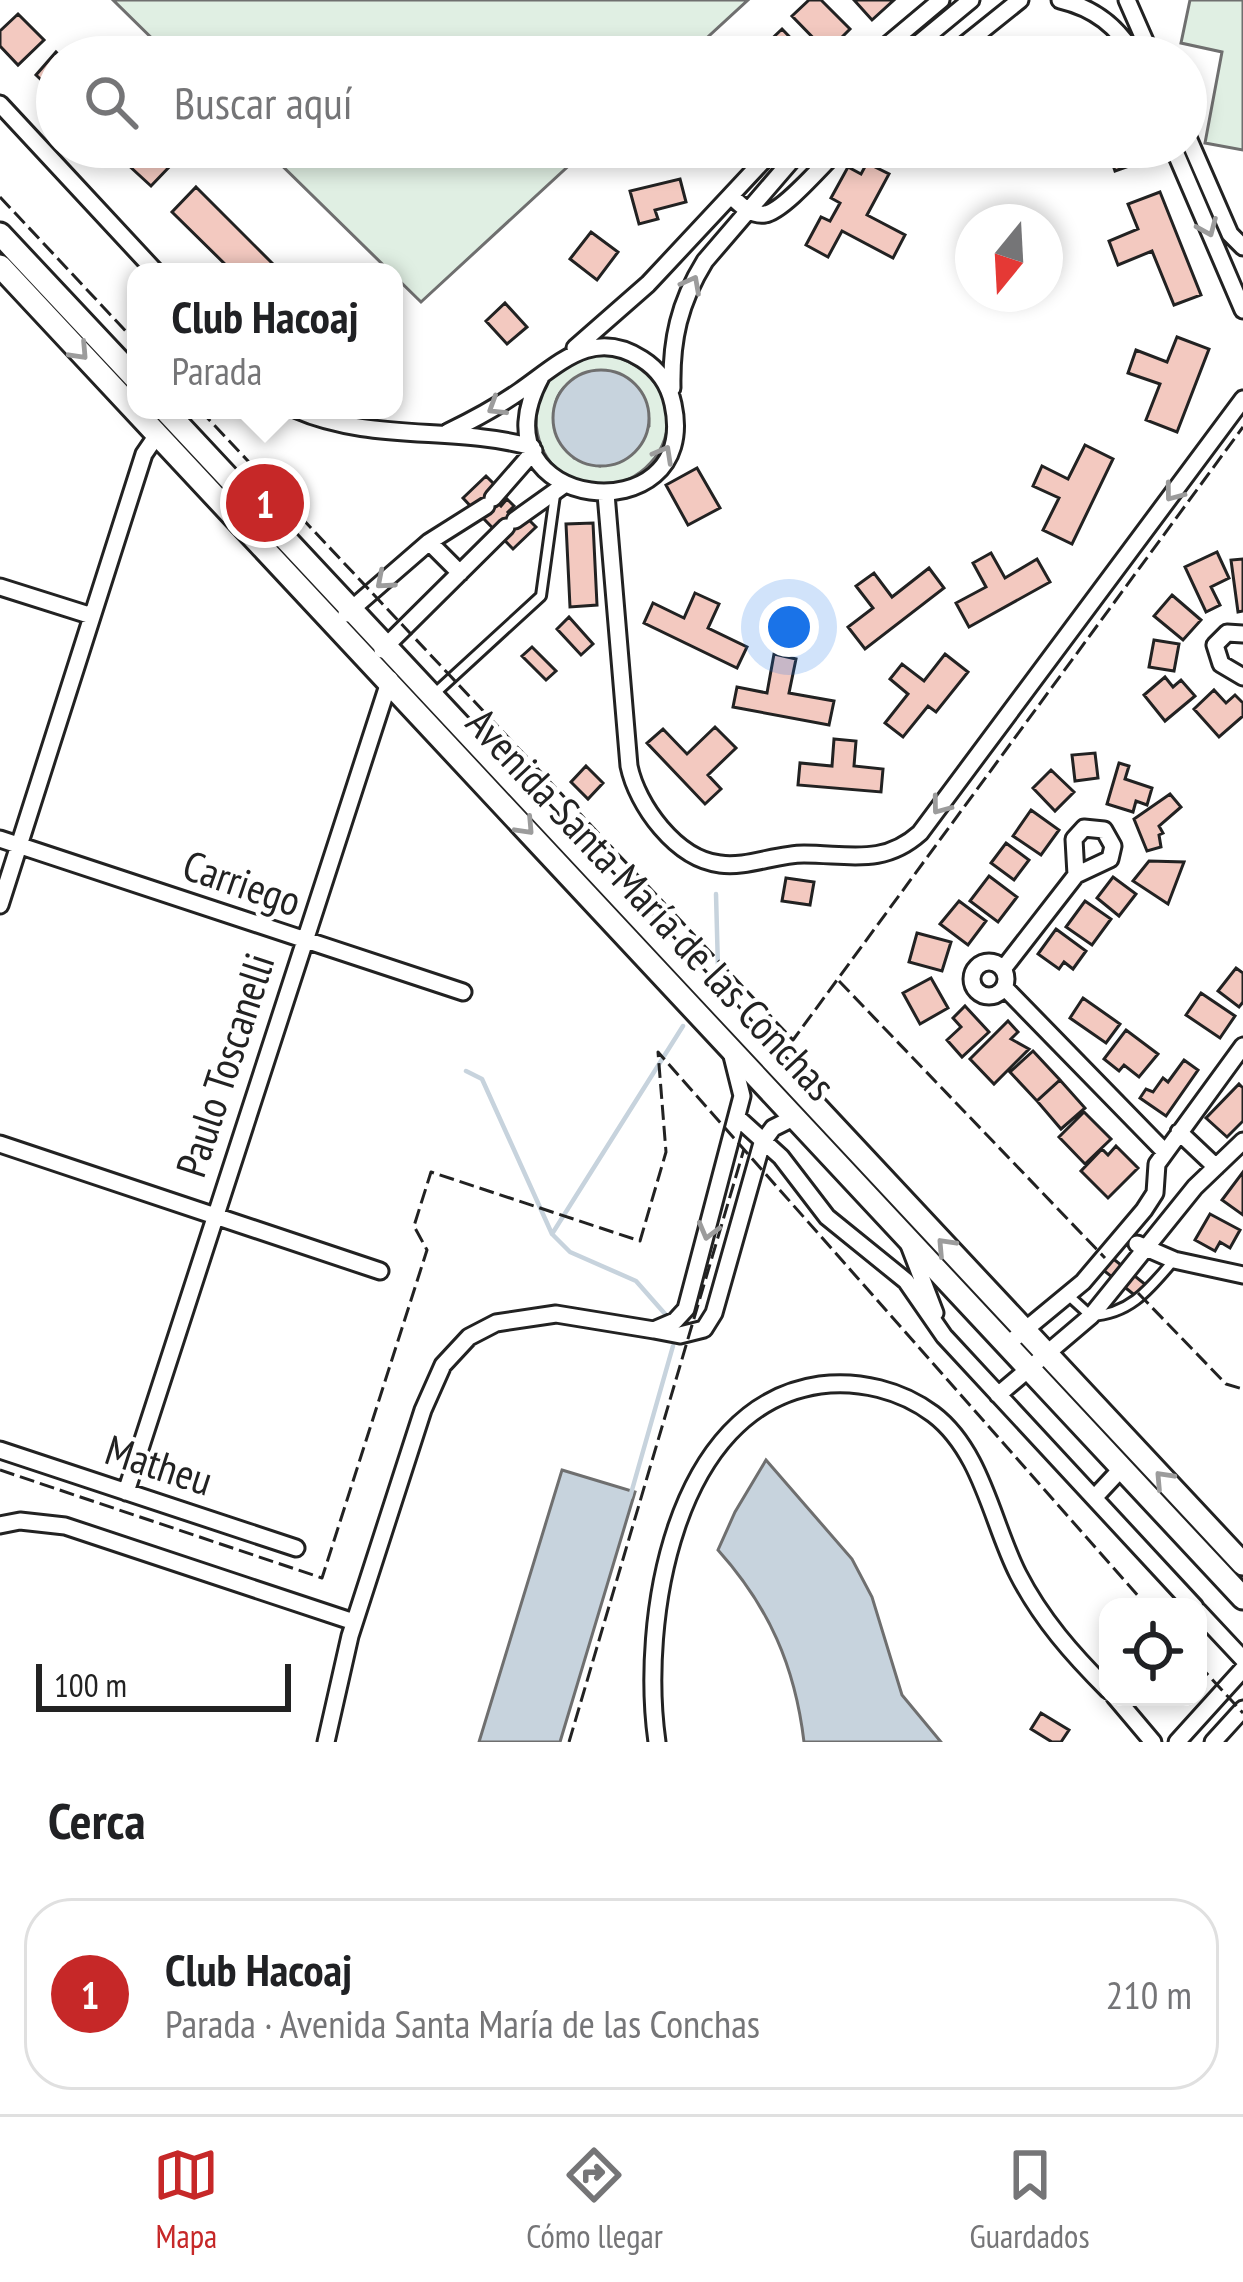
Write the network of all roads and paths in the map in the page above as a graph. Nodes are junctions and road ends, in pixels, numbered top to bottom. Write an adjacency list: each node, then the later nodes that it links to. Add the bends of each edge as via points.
1 (941, 0): 6 (street)
2 (970, 0): 7 (street)
3 (1020, 0): 8 (street)
4 (1060, 0): 9 (street, via 1098,14)
5 (1127, 0): 10 (street)
6 (898, 36)
7 (927, 36)
8 (975, 36)
9 (1119, 36)
10 (1143, 36)
11 (0, 104): 12 (street)
12 (36, 143)
13 (59, 168): 23 (street)
14 (756, 168): 19 (street)
15 (785, 168): 20 (street)
16 (820, 168): 20 (street, via 781,207)
17 (1182, 168): 25 (street, one-way to 25)
18 (1201, 168): 22 (street)
19 (730, 196): 20 (street); 26 (street)
20 (748, 212): 29 (street, one-way to 20, via 683,301)
21 (0, 233): 27 (main road)
22 (1243, 247)
23 (148, 263)
24 (0, 266): 31 (main road, Avenida Santa María de las Conchas, one-way to 31)
25 (1243, 310)
26 (570, 353): 28 (street); 29 (street, via 631,352)
27 (127, 369)
28 (541, 376): 35 (street, one-way to 35); 37 (street, via 528,410)
29 (672, 398): 39 (street, one-way to 29, via 648,479 663,462 673,442)
30 (1243, 399): 39 (street, one-way to 39, via 920,833 888,854 716,864 678,844 652,814 628,766)
31 (127, 403)
32 (142, 419): 36 (main road, Avenida Santa María de las Conchas, one-way to 36)
33 (172, 419): 46 (main road, Avenida Santa María de las Conchas)
34 (332, 419): 35 (street)
35 (448, 432): 37 (street)
36 (157, 435): 45 (street); 46 (main road, Avenida Santa María de las Conchas)
37 (533, 449): 38 (street); 40 (street)
38 (560, 488): 39 (street); 41 (street); 50 (lane, via 541,596)
39 (606, 494)
40 (484, 508): 41 (street); 42 (street)
41 (492, 539): 43 (street)
42 (429, 542): 43 (street); 46 (street, one-way to 46)
43 (460, 573): 48 (street)
44 (0, 587): 45 (street)
45 (92, 616): 52 (street)
46 (338, 621): 48 (main road, Avenida Santa María de las Conchas)
47 (1243, 634): 49 (street, via 1227,633 1215,645 1221,664)
48 (382, 664): 50 (main road, Avenida Santa María de las Conchas); 55 (street, Paulo Toscanelli); 59 (main road, Avenida Santa María de las Conchas, one-way to 59)
49 (1243, 677)
50 (431, 697): 82 (main road, Avenida Santa María de las Conchas, one-way to 50)
51 (0, 839): 52 (street, Carriego)
52 (20, 845): 54 (street); 55 (street, Carriego)
53 (1076, 874): 56 (street)
54 (0, 905)
55 (303, 942): 58 (street, Carriego); 71 (street, Paulo Toscanelli)
56 (1003, 969): 57 (street); 57 (street, via 980,964 972,980 982,995)
57 (1004, 988): 67 (street)
58 (463, 992)
59 (726, 1043): 61 (main road, Avenida Santa María de las Conchas); 62 (street, via 739,1073)
60 (1243, 1046): 63 (street)
61 (795, 1117): 65 (street); 72 (main road, Avenida Santa María de las Conchas)
62 (738, 1118): 65 (street); 80 (street, one-way to 80, via 686,1310)
63 (1179, 1132): 67 (street); 68 (street)
64 (1243, 1141): 68 (street)
65 (762, 1143): 80 (street, via 714,1313 704,1329); 81 (street, via 827,1217 906,1282)
66 (0, 1144): 71 (street)
67 (1166, 1152): 69 (street)
68 (1216, 1167): 70 (street)
69 (1155, 1193): 70 (street); 73 (street)
70 (1176, 1208): 74 (street)
71 (214, 1218): 76 (street); 87 (street, Paulo Toscanelli)
72 (904, 1231): 81 (street); 82 (main road, Avenida Santa María de las Conchas)
73 (1124, 1235): 74 (street); 78 (street)
74 (1143, 1247): 75 (street); 79 (street)
75 (1174, 1260): 77 (street); 79 (lane, via 1143,1297)
76 (380, 1271)
77 (1243, 1275)
78 (1069, 1296): 79 (lane); 82 (street)
79 (1091, 1316): 83 (street)
80 (654, 1330): 95 (street, via 556,1314 496,1323 469,1337 434,1382)
81 (944, 1336): 84 (street)
82 (1017, 1338): 83 (main road, Avenida Santa María de las Conchas)
83 (1039, 1362): 84 (street); 86 (main road, Avenida Santa María de las Conchas); 91 (main road, Avenida Santa María de las Conchas, one-way to 83)
84 (998, 1395): 88 (street)
85 (0, 1450): 87 (street, Matheu)
86 (1122, 1468): 88 (street); 93 (main road, Avenida Santa María de las Conchas)
87 (126, 1492): 90 (street, Matheu)
88 (1094, 1498): 92 (street)
89 (0, 1525): 95 (street, via 65,1526)
90 (296, 1548)
91 (1243, 1564)
92 (1186, 1598)
93 (1243, 1598)
94 (1207, 1621): 96 (street)
95 (354, 1622): 101 (street)
96 (1243, 1659)
97 (1243, 1669): 104 (street)
98 (1099, 1680): 102 (street, via 1030,1596 947,1427 898,1395 828,1384 752,1412 722,1442 692,1494 673,1539 651,1639)
99 (1123, 1706): 103 (street)
100 (1243, 1709): 105 (street)
101 (326, 1742)
102 (657, 1742)
103 (1153, 1742)
104 (1178, 1742)
105 (1213, 1742)

